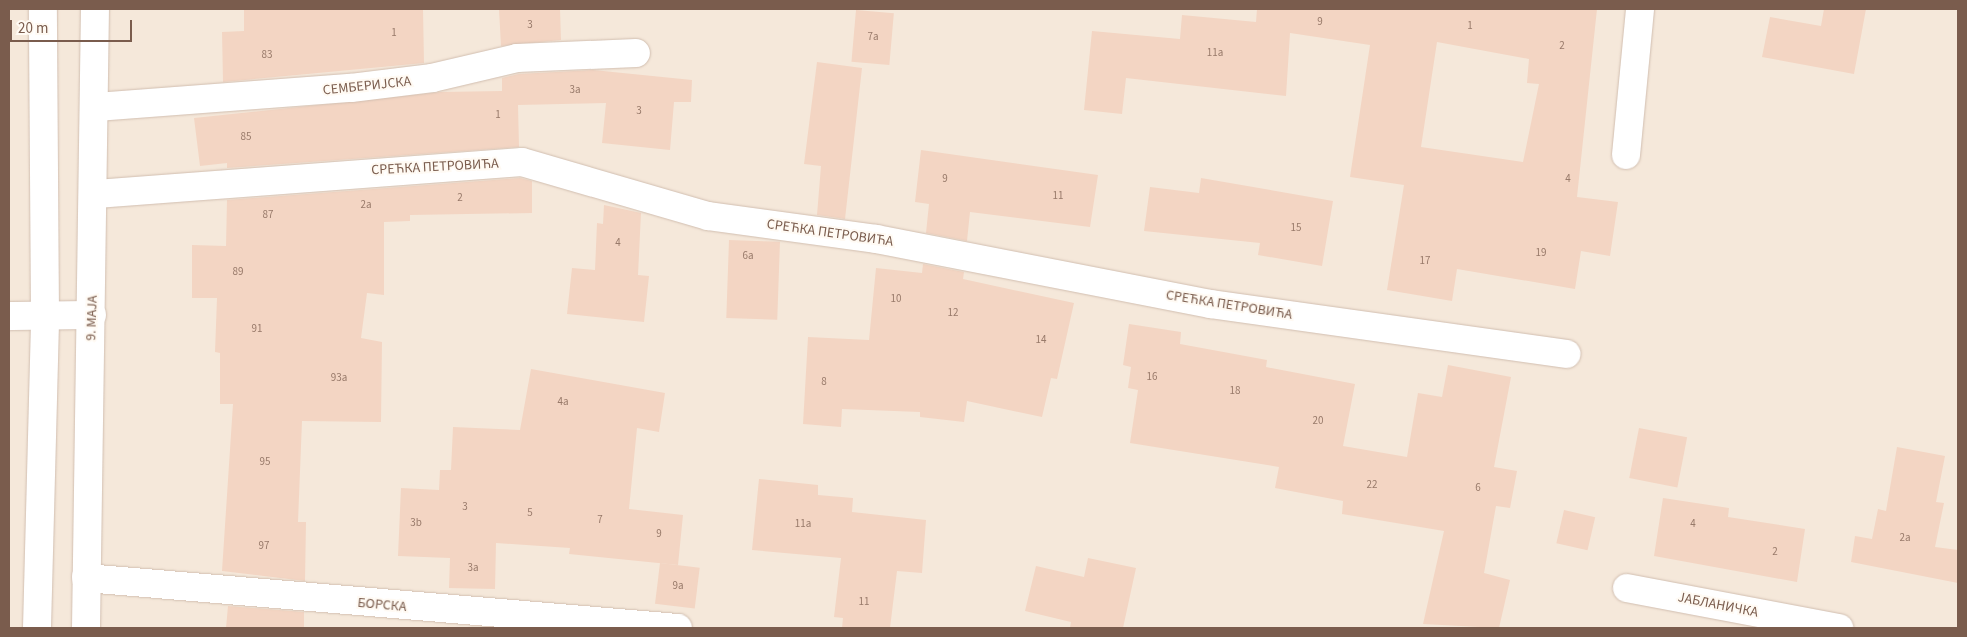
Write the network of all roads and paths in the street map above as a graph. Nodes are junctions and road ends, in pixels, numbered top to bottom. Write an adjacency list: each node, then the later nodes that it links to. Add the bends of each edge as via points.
1 (43, 9): 10 (street)
2 (95, 9): 5 (street, 9. МАЈА)
3 (1640, 9): 6 (street)
4 (636, 52): 5 (street, СЕМБЕРИЈСКА, via 517,58 432,78 351,88)
5 (96, 107): 7 (street, 9. МАЈА)
6 (1626, 155)
7 (96, 194): 8 (street, 9. МАЈА); 11 (street, СРЕЋКА ПЕТРОВИЋА, via 522,162 708,216 876,239 1211,304)
8 (92, 315): 10 (street); 12 (street, 9. МАЈА)
9 (9, 316): 10 (street)
10 (45, 316): 14 (street)
11 (1566, 354)
12 (86, 578): 15 (street, 9. МАЈА); 16 (street, БОРСКА)
13 (1627, 588): 17 (street, ЈАБЛАНИЧКА)
14 (37, 628)
15 (86, 628)
16 (678, 628)
17 (1838, 628)

